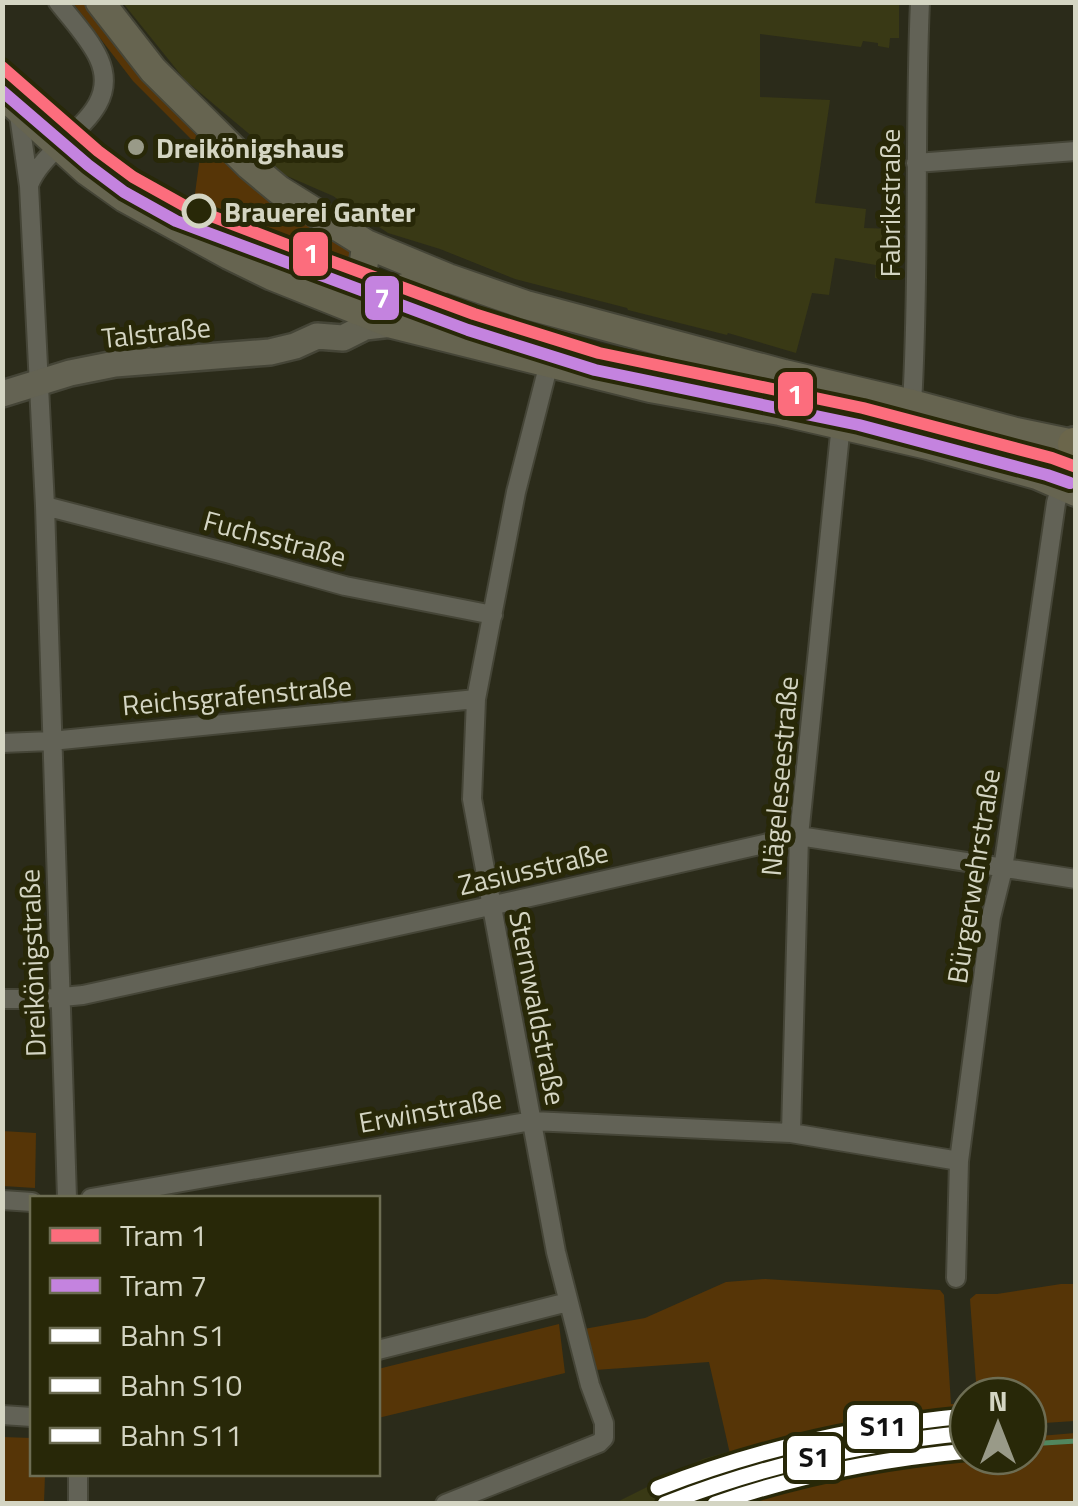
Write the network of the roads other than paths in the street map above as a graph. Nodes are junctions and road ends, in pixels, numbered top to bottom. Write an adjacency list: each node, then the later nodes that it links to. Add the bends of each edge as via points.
1 (58, 2): 5 (street, via 100,61 104,95)
2 (100, 2): 9 (main road, via 153,70 249,165)
3 (920, 2): 7 (street, Fabrikstraße)
4 (10, 101): 5 (main road); 8 (street, Dreikönigstraße)
5 (58, 146): 8 (street); 12 (main road, via 150,213)
6 (1076, 151): 7 (street)
7 (916, 162): 19 (street, Fabrikstraße)
8 (28, 186): 17 (street, Dreikönigstraße)
9 (366, 244): 10 (main road); 12 (main road, via 361,278)
10 (448, 278): 11 (main road); 19 (main road, via 645,338)
11 (392, 291): 13 (main road); 14 (main road, via 386,304)
12 (321, 296): 13 (main road)
13 (356, 310): 14 (main road); 15 (street, Talstraße)
14 (392, 324): 15 (street, Talstraße, via 343,338); 16 (main road)
15 (317, 336): 17 (street, Talstraße, via 270,352 116,364)
16 (548, 364): 20 (main road); 24 (street, Sternwaldstraße)
17 (39, 384): 18 (street, Talstraße); 23 (street, Dreikönigstraße)
18 (2, 394)
19 (912, 404): 21 (main road)
20 (840, 424): 22 (main road, via 995,462); 28 (street, Nägeleseestraße)
21 (1075, 444)
22 (1068, 489): 29 (street, Bürgerwehrstraße)
23 (45, 506): 24 (street, Fuchsstraße, via 345,586); 26 (street, Dreikönigstraße)
24 (493, 616): 25 (street, Sternwaldstraße)
25 (476, 699): 26 (street, Reichsgrafenstraße); 31 (street, Sternwaldstraße, via 472,799)
26 (51, 741): 27 (street, Reichsgrafenstraße); 32 (street, Dreikönigstraße)
27 (2, 743)
28 (799, 836): 29 (street, Zasiusstraße); 31 (street, Zasiusstraße); 35 (street, Nägeleseestraße)
29 (1003, 869): 30 (street, Zasiusstraße); 36 (street, Bürgerwehrstraße)
30 (1076, 880)
31 (490, 906): 32 (street, Zasiusstraße); 34 (street, Sternwaldstraße)
32 (61, 998): 33 (street, Zasiusstraße); 37 (street, Dreikönigstraße)
33 (2, 999)
34 (532, 1121): 35 (street, Erwinstraße); 38 (street, Erwinstraße); 42 (street, Sternwaldstraße)
35 (791, 1133): 36 (street, Erwinstraße)
36 (959, 1161): 41 (street, Bürgerwehrstraße)
37 (67, 1196)
38 (102, 1196)
39 (2, 1200): 40 (street)
40 (30, 1202)
41 (956, 1278)
42 (568, 1302): 43 (street); 48 (street, Sternwaldstraße, via 604,1438)
43 (380, 1349)
44 (2, 1415): 45 (street)
45 (30, 1417)
46 (78, 1476): 47 (street)
47 (78, 1504)
48 (445, 1504)

